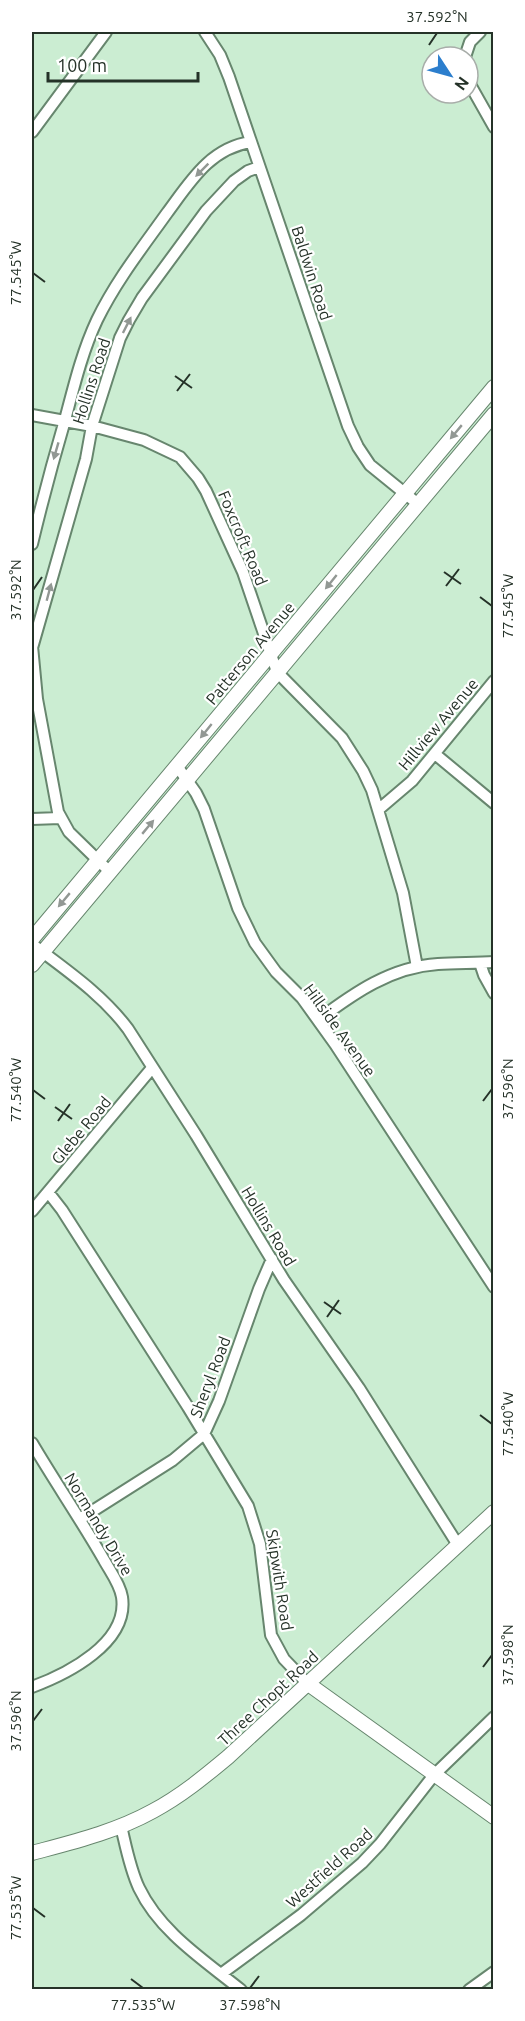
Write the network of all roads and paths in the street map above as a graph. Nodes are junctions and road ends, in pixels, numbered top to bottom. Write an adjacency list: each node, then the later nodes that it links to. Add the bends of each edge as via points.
1 (106, 32): 7 (street)
2 (205, 32): 8 (street, Baldwin Road, via 229,77)
3 (480, 32): 4 (street)
4 (469, 45)
5 (480, 102): 6 (street)
6 (494, 127)
7 (32, 132)
8 (251, 142): 9 (street, Baldwin Road); 13 (street, Hollins Road, one-way to 13, via 236,144 216,155 194,177 125,270 85,350)
9 (259, 167): 14 (street, Hollins Road, one-way to 9, via 120,338 142,298 221,193); 15 (street, Baldwin Road, via 348,426 370,465)
10 (494, 387): 15 (main road, Patterson Avenue, one-way to 15)
11 (494, 414): 16 (main road, Patterson Avenue)
12 (32, 416): 13 (street, Foxcroft Road)
13 (64, 422): 14 (street, Foxcroft Road); 17 (street, Hollins Road, one-way to 17)
14 (92, 426): 18 (street, Hollins Road, one-way to 14); 19 (street, Foxcroft Road, via 144,440 186,463 206,491 225,532)
15 (405, 493): 16 (street, Baldwin Road); 19 (main road, Patterson Avenue, one-way to 19)
16 (418, 504): 20 (main road, Patterson Avenue)
17 (32, 544)
18 (32, 647): 27 (street, Hollins Road, via 37,699)
19 (272, 653): 20 (street, Foxcroft Road); 23 (main road, Patterson Avenue, one-way to 23)
20 (277, 672): 24 (main road, Patterson Avenue); 26 (street, Foxcroft Road, via 342,738 363,771)
21 (494, 681): 22 (street, Hillview Avenue)
22 (435, 754): 25 (street); 26 (street, Hillview Avenue, via 412,781)
23 (177, 766): 24 (street, Hillside Avenue); 29 (main road, Patterson Avenue)
24 (187, 780): 30 (main road, Patterson Avenue, one-way to 24); 38 (street, Hillside Avenue, via 204,809 244,924 269,963)
25 (494, 803)
26 (378, 810): 36 (street, Foxcroft Road, via 403,893)
27 (60, 818): 28 (street); 29 (street, Hollins Road)
28 (32, 819)
29 (97, 860): 30 (street, Hollins Road); 31 (main road, Patterson Avenue, one-way to 31)
30 (110, 872): 32 (main road, Patterson Avenue)
31 (32, 939)
32 (37, 948): 35 (main road, Patterson Avenue); 39 (street, Hollins Road, via 105,1002 128,1029)
33 (494, 962): 34 (street)
34 (480, 963): 36 (street); 37 (street)
35 (32, 966)
36 (417, 967): 38 (street, via 366,986)
37 (494, 993)
38 (318, 1020): 43 (street, Hillside Avenue)
39 (152, 1068): 40 (street, Glebe Road); 42 (street, Hollins Road)
40 (48, 1192): 41 (street, Glebe Road); 44 (street, Skipwith Road)
41 (32, 1211)
42 (272, 1259): 44 (street, Sheryl Road); 48 (street, Hollins Road)
43 (494, 1287)
44 (204, 1434): 47 (street, Sheryl Road, via 173,1460); 49 (street, Skipwith Road, via 248,1506 255,1525 271,1635 284,1659)
45 (32, 1443): 47 (street, Normandy Drive)
46 (494, 1512): 48 (main road, Three Chopt Road)
47 (80, 1519): 50 (street, Normandy Drive, via 119,1586 120,1617 110,1637 84,1662)
48 (458, 1545): 49 (main road, Three Chopt Road)
49 (307, 1683): 52 (main road, Skipwith Road); 54 (main road, Three Chopt Road, via 200,1781)
50 (32, 1687)
51 (494, 1717): 52 (street, Westfield Road)
52 (434, 1775): 53 (main road, Skipwith Road); 57 (street, Westfield Road, via 362,1863 301,1915)
53 (494, 1816)
54 (121, 1826): 55 (main road, Three Chopt Road); 57 (street, via 138,1887 146,1901 166,1927)
55 (32, 1853)
56 (494, 1972): 58 (street)
57 (221, 1974): 59 (street)
58 (477, 1987)
59 (241, 1989)

